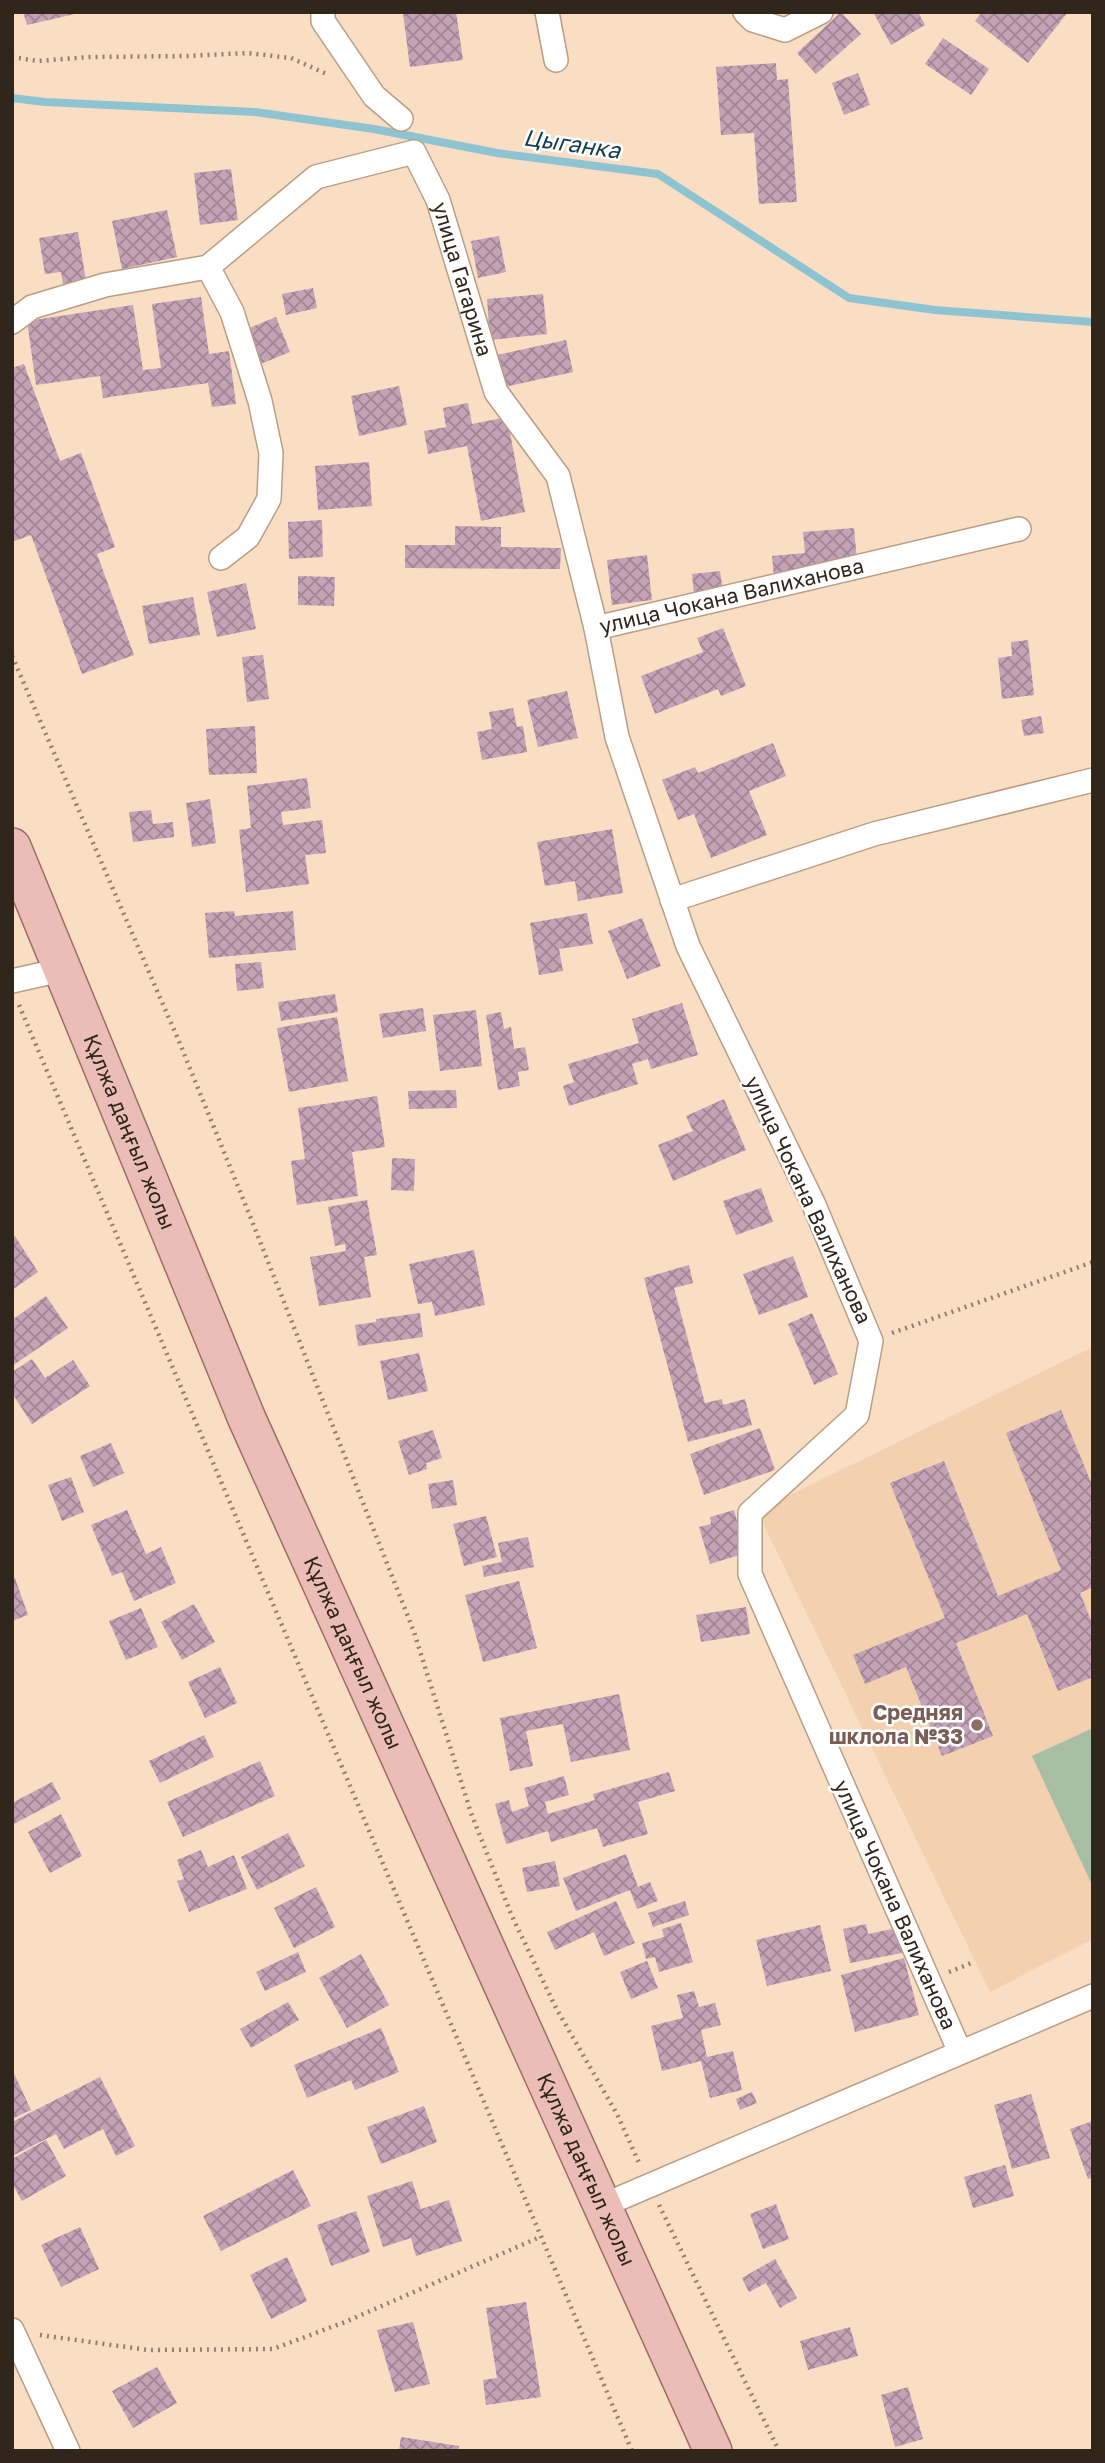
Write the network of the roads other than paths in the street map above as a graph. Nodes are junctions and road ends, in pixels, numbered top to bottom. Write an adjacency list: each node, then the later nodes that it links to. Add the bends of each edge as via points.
1 (323, 12): 6 (street, via 323,21 374,96)
2 (547, 12): 5 (street)
3 (745, 12): 4 (street, via 754,20 785,30)
4 (821, 12)
5 (556, 60)
6 (401, 120)
7 (208, 267): 8 (street, улица Гагарина, via 105,285 32,307); 10 (street, via 232,312 271,453 269,499 248,537); 11 (street, улица Гагарина, via 316,177 414,152 438,200 496,392 558,477)
8 (12, 322)
9 (1019, 529): 11 (street, улица Чокана Валиханова)
10 (221, 558)
11 (596, 628): 14 (street, улица Чокана Валиханова, via 617,737)
12 (1093, 780): 14 (street, via 874,834)
13 (12, 847): 15 (main road, Құлжа даңғыл жолы)
14 (672, 900): 18 (street, улица Чокана Валиханова, via 688,946 814,1205 872,1341 857,1415 750,1513 750,1574)
15 (61, 970): 16 (street); 19 (main road, Құлжа даңғыл жолы, via 247,1419)
16 (15, 991)
17 (1093, 1996): 18 (street, улица Чокана Валиханова)
18 (960, 2052): 19 (street, улица Чокана Валиханова)
19 (604, 2205): 22 (main road, Құлжа даңғыл жолы)
20 (12, 2330): 21 (street)
21 (68, 2451)
22 (713, 2451)

